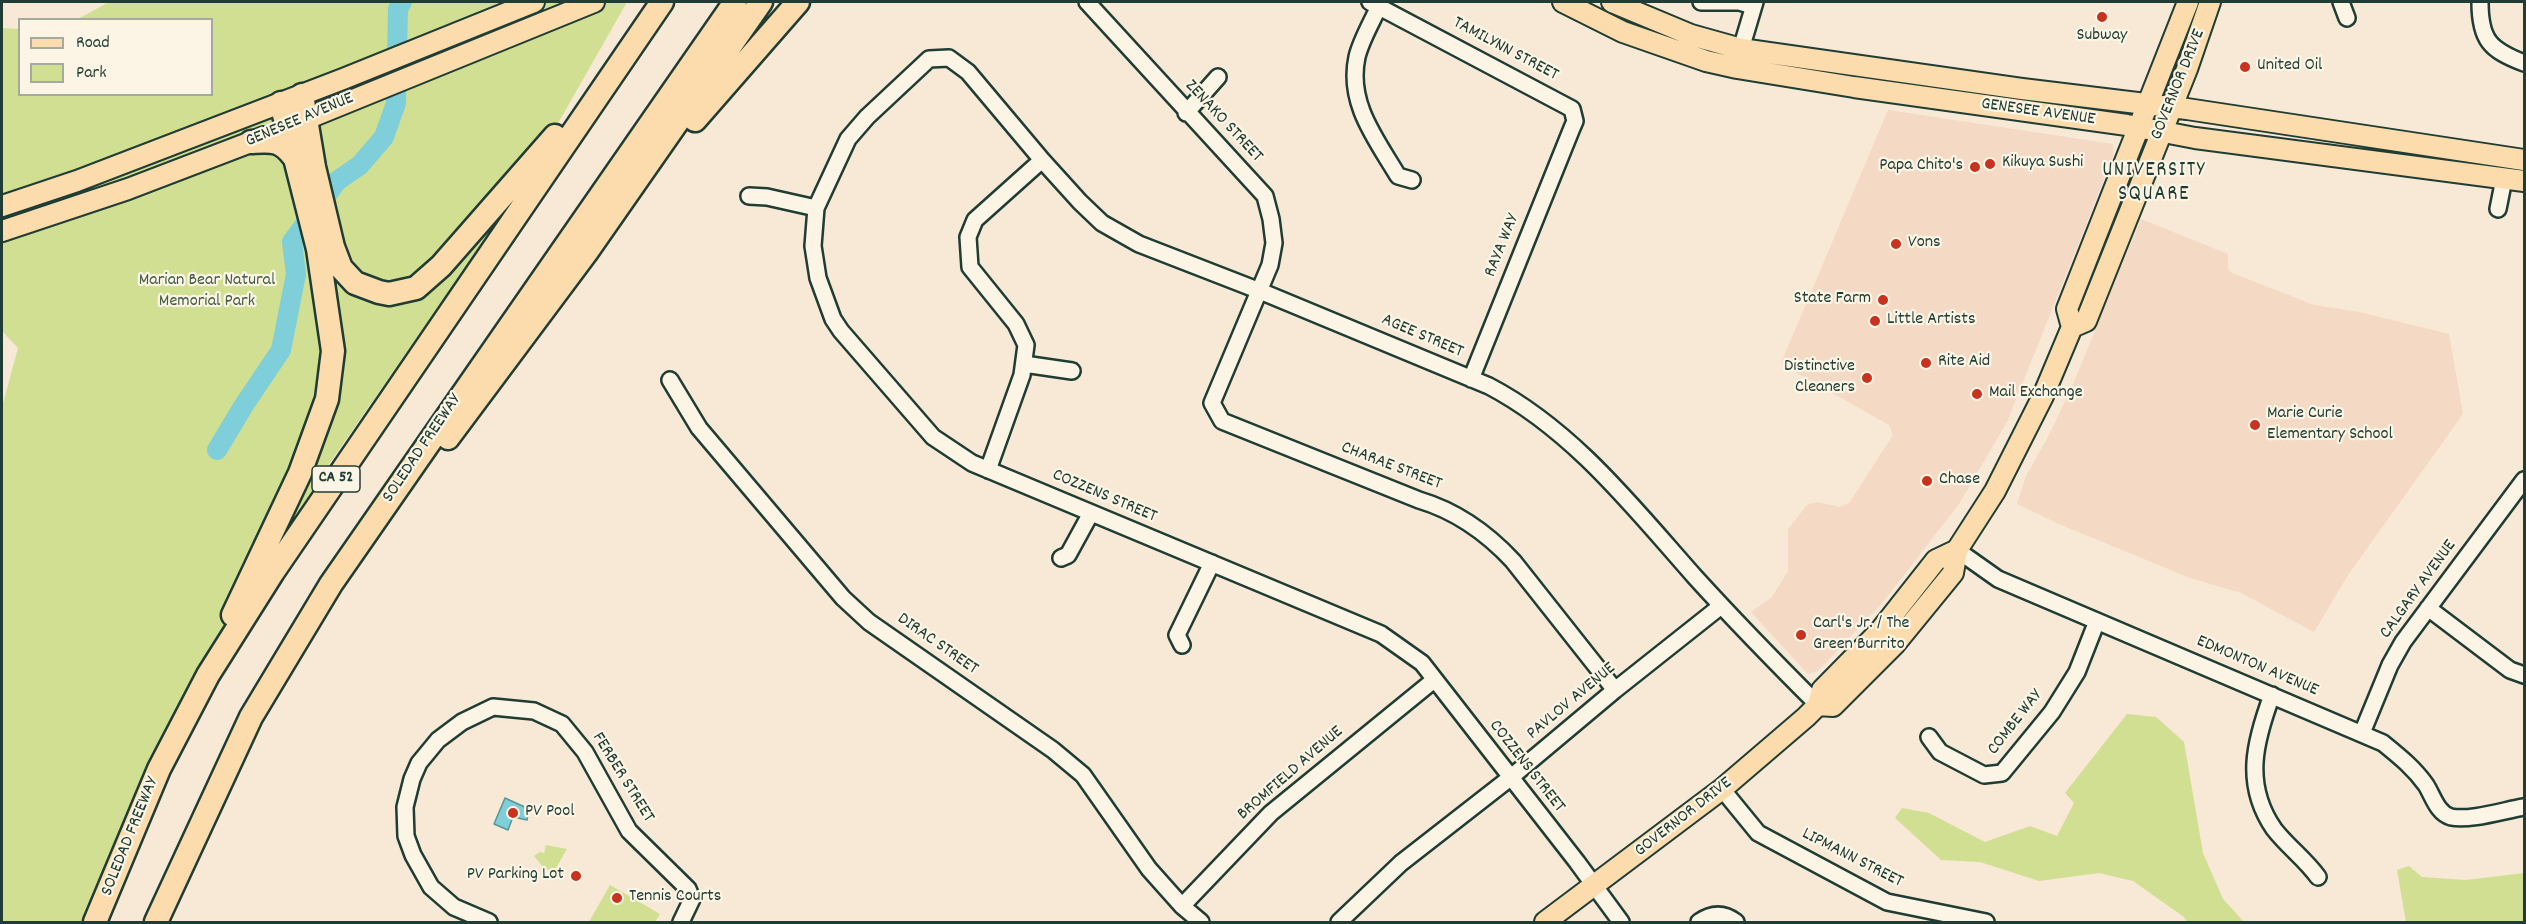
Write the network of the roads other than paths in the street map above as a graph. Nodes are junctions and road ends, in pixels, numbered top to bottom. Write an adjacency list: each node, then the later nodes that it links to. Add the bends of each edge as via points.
1 (534, 2): 23 (main road, GENESEE AVENUE)
2 (594, 2): 28 (main road, GENESEE AVENUE)
3 (662, 2): 19 (highway, SOLEDAD FREEWAY / CA 52)
4 (735, 2): 57 (highway, SOLEDAD FREEWAY)
5 (761, 2): 44 (highway)
6 (798, 2): 44 (highway, via 691,124)
7 (1087, 2): 27 (street, ZENAKO STREET)
8 (1563, 2): 29 (main road, GENESEE AVENUE, via 1652,44 1737,68)
9 (1612, 2): 18 (main road, GENESEE AVENUE, via 1690,35)
10 (1701, 2): 16 (street)
11 (2187, 2): 25 (main road, GOVERNOR DRIVE)
12 (2210, 2): 26 (main road, GOVERNOR DRIVE)
13 (2341, 2): 17 (street)
14 (2480, 2): 20 (street, via 2482,31 2487,42)
15 (1375, 4): 30 (street, TAMILYNN STREET, via 1567,104 1575,121); 37 (street, via 1357,57 1356,94 1360,111 1398,176)
16 (1754, 4): 18 (street)
17 (2348, 18)
18 (1741, 49): 25 (main road, GENESEE AVENUE)
19 (621, 60): 35 (highway, via 441,266 416,288 389,294 379,292 355,283 341,268); 62 (highway, SOLEDAD FREEWAY / CA 52, via 273,572)
20 (2524, 63)
21 (968, 72): 33 (street, AGEE STREET); 41 (street, COZZENS STREET, via 949,58 929,59 848,139)
22 (1218, 77): 27 (street)
23 (302, 95): 24 (main road, GENESEE AVENUE); 28 (highway)
24 (280, 103): 28 (highway); 40 (main road, GENESEE AVENUE)
25 (2148, 104): 26 (main road, GENESEE AVENUE); 29 (main road, GOVERNOR DRIVE)
26 (2171, 107): 31 (main road, GOVERNOR DRIVE); 34 (main road, GENESEE AVENUE)
27 (1186, 113): 45 (street, ZENAKO STREET, via 1264,196 1274,243)
28 (298, 123): 32 (main road, GENESEE AVENUE); 35 (highway)
29 (2139, 127): 31 (main road, GENESEE AVENUE); 46 (main road, GOVERNOR DRIVE, via 2067,309)
30 (1572, 128): 49 (street, RAYA WAY)
31 (2161, 131): 36 (main road, GENESEE AVENUE); 46 (main road, GOVERNOR DRIVE, via 2086,321)
32 (251, 142): 35 (highway, via 284,145); 43 (main road, GENESEE AVENUE)
33 (1042, 160): 45 (street, AGEE STREET, via 1102,223 1139,244); 47 (street, via 975,220 968,237 970,267 1016,324 1026,345)
34 (2524, 160)
35 (301, 163): 62 (highway, via 333,351 327,399 300,473)
36 (2504, 179): 38 (main road, GENESEE AVENUE); 42 (street)
37 (1412, 180)
38 (2524, 181)
39 (749, 196): 41 (street)
40 (2, 206)
41 (816, 208): 51 (street, COZZENS STREET, via 813,246 818,278 837,325 933,436 972,464)
42 (2499, 209)
43 (2, 231)
44 (586, 254): 57 (highway, via 428,466)
45 (1260, 291): 49 (street, AGEE STREET); 65 (street, CHARAE STREET, via 1212,403 1222,421 1440,506 1477,528 1513,561)
46 (2072, 327): 54 (main road, GOVERNOR DRIVE, via 2030,424)
47 (1024, 364): 48 (street); 51 (street)
48 (1072, 371)
49 (1471, 379): 58 (street, AGEE STREET, via 1538,416 1598,469)
50 (670, 380): 75 (street, DIRAC STREET, via 699,428 843,598 869,622 1053,750 1083,776 1149,869)
51 (988, 470): 53 (street, COZZENS STREET)
52 (2524, 480): 59 (street, CALGARY AVENUE)
53 (1091, 513): 55 (street, via 1068,555); 56 (street, COZZENS STREET)
54 (1958, 550): 60 (street, EDMONTON AVENUE, via 1998,579); 67 (main road, GOVERNOR DRIVE, via 1936,560 1880,631 1822,690)
55 (1061, 558)
56 (1212, 563): 61 (street, via 1177,635); 64 (street, COZZENS STREET, via 1381,634 1422,663)
57 (331, 584): 78 (highway, SOLEDAD FREEWAY, via 251,717)
58 (1721, 606): 65 (street, PAVLOV AVENUE); 67 (street, AGEE STREET)
59 (2428, 608): 63 (street, via 2510,670); 68 (street, CALGARY AVENUE, via 2390,666)
60 (2097, 621): 66 (street, EDMONTON AVENUE); 69 (street, COMBE WAY, via 2077,672 2052,712 2002,773 1984,775 1940,752)
61 (1182, 645)
62 (208, 675): 77 (highway, SOLEDAD FREEWAY / CA 52, via 159,769)
63 (2524, 675)
64 (1434, 680): 70 (street, COZZENS STREET); 75 (street, BROMFIELD AVENUE, via 1271,813)
65 (1615, 690): 70 (street, PAVLOV AVENUE)
66 (2272, 695): 68 (street, EDMONTON AVENUE); 73 (street, via 2259,732 2255,780 2274,829)
67 (1818, 705): 71 (main road, GOVERNOR DRIVE)
68 (2362, 733): 72 (street, EDMONTON AVENUE, via 2383,743 2409,764 2439,810 2448,816 2461,818)
69 (1929, 737)
70 (1510, 778): 74 (street, COZZENS STREET); 82 (street, PAVLOV AVENUE, via 1401,863)
71 (1722, 789): 74 (main road, GOVERNOR DRIVE); 86 (street, LIPMANN STREET, via 1758,833 1849,874 1887,902)
72 (2524, 807)
73 (2318, 878)
74 (1596, 886): 83 (main road, GOVERNOR DRIVE); 84 (street, COZZENS STREET)
75 (1182, 906): 81 (street, DIRAC STREET)
76 (1735, 921): 85 (street, via 1721,915)
77 (95, 922)
78 (156, 922)
79 (489, 922): 80 (street, FERBER STREET, via 454,907 431,887 412,855 406,836 405,807 419,764 438,740 462,722 493,707 534,711 562,724 585,752 629,831 688,889 692,899)
80 (681, 922)
81 (1201, 922)
82 (1339, 922)
83 (1545, 922)
84 (1621, 922)
85 (1699, 922)
86 (1986, 922)

